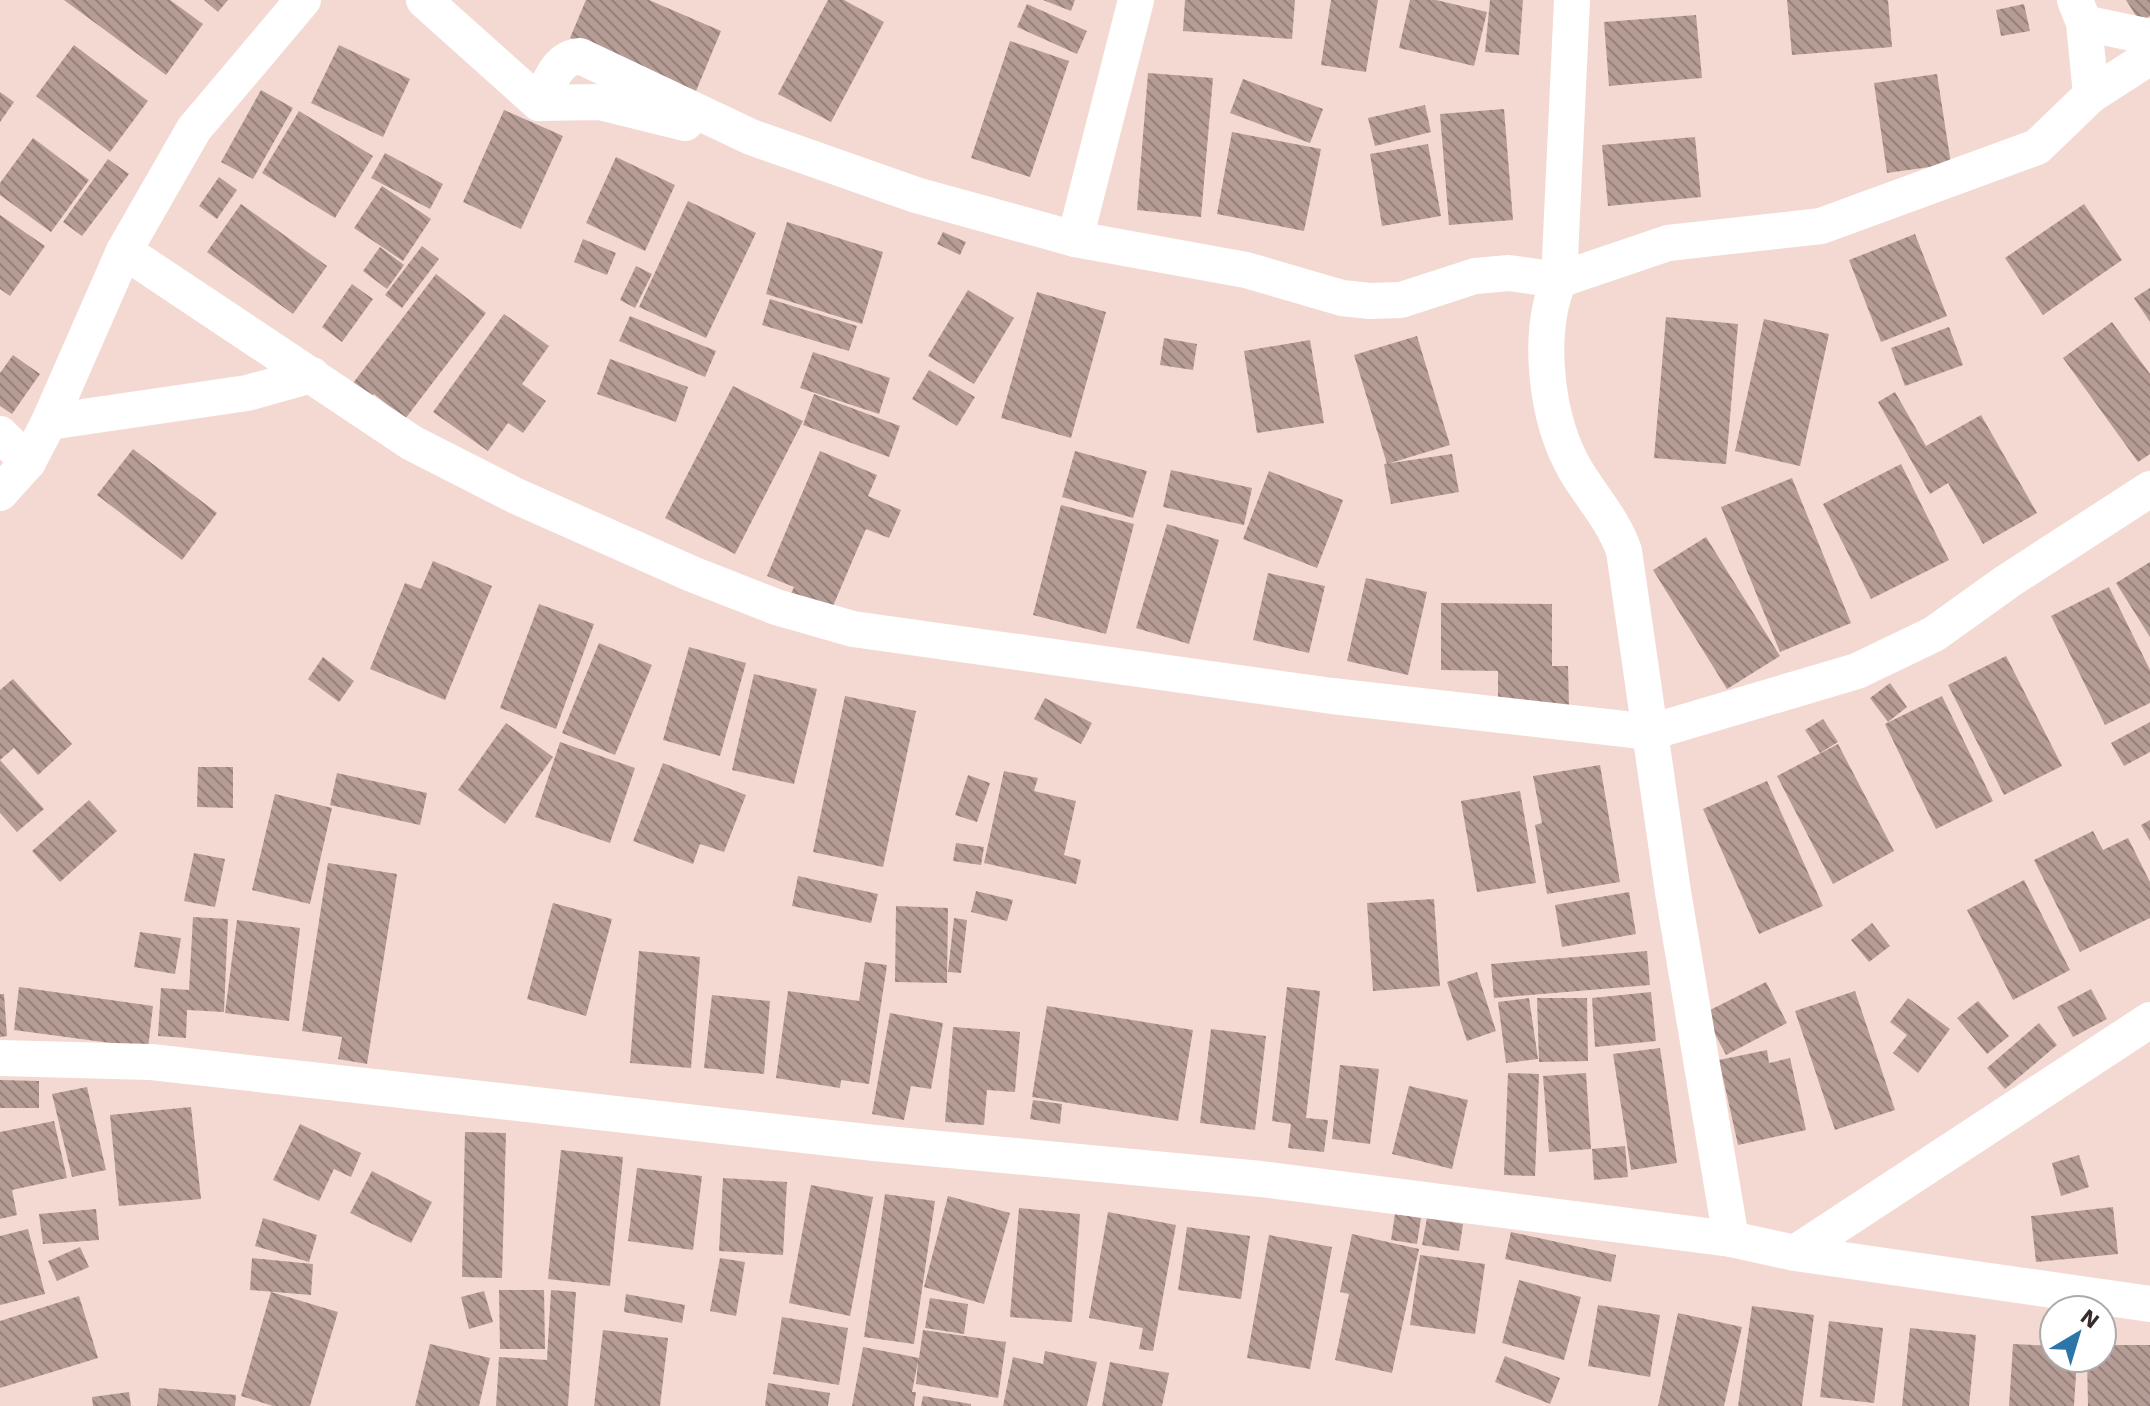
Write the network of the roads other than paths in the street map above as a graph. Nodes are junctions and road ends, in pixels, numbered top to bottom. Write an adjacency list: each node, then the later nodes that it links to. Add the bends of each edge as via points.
1 (303, 0): 10 (street, via 194,129)
2 (424, 0): 9 (street, via 539,103 559,65 580,56 751,137 916,195)
3 (1136, 0): 9 (street)
4 (1572, 0): 11 (street)
5 (2079, 12): 6 (street); 8 (street)
6 (2150, 37)
7 (2150, 57): 8 (street)
8 (2091, 95): 11 (street, via 2037,147 1821,226 1668,243)
9 (1075, 239): 11 (street, via 1246,270 1370,301 1401,300 1475,276 1509,273)
10 (124, 251): 12 (street); 13 (street)
11 (1559, 280): 18 (street, via 1550,302 1547,397 1575,470 1614,525 1624,551)
12 (312, 375): 13 (street, via 247,393); 18 (street, via 412,443 516,496 692,574 776,607 853,629 1332,696)
13 (49, 422): 15 (street)
14 (0, 434): 15 (street)
15 (28, 462): 17 (street)
16 (2150, 489): 18 (street, via 1934,634 1857,671)
17 (0, 493)
18 (1651, 732): 21 (street)
19 (2150, 1020): 22 (street)
20 (0, 1058): 21 (street, via 151,1062 875,1143 1261,1179)
21 (1731, 1239): 22 (street)
22 (1795, 1253): 23 (street)
23 (2150, 1304)

